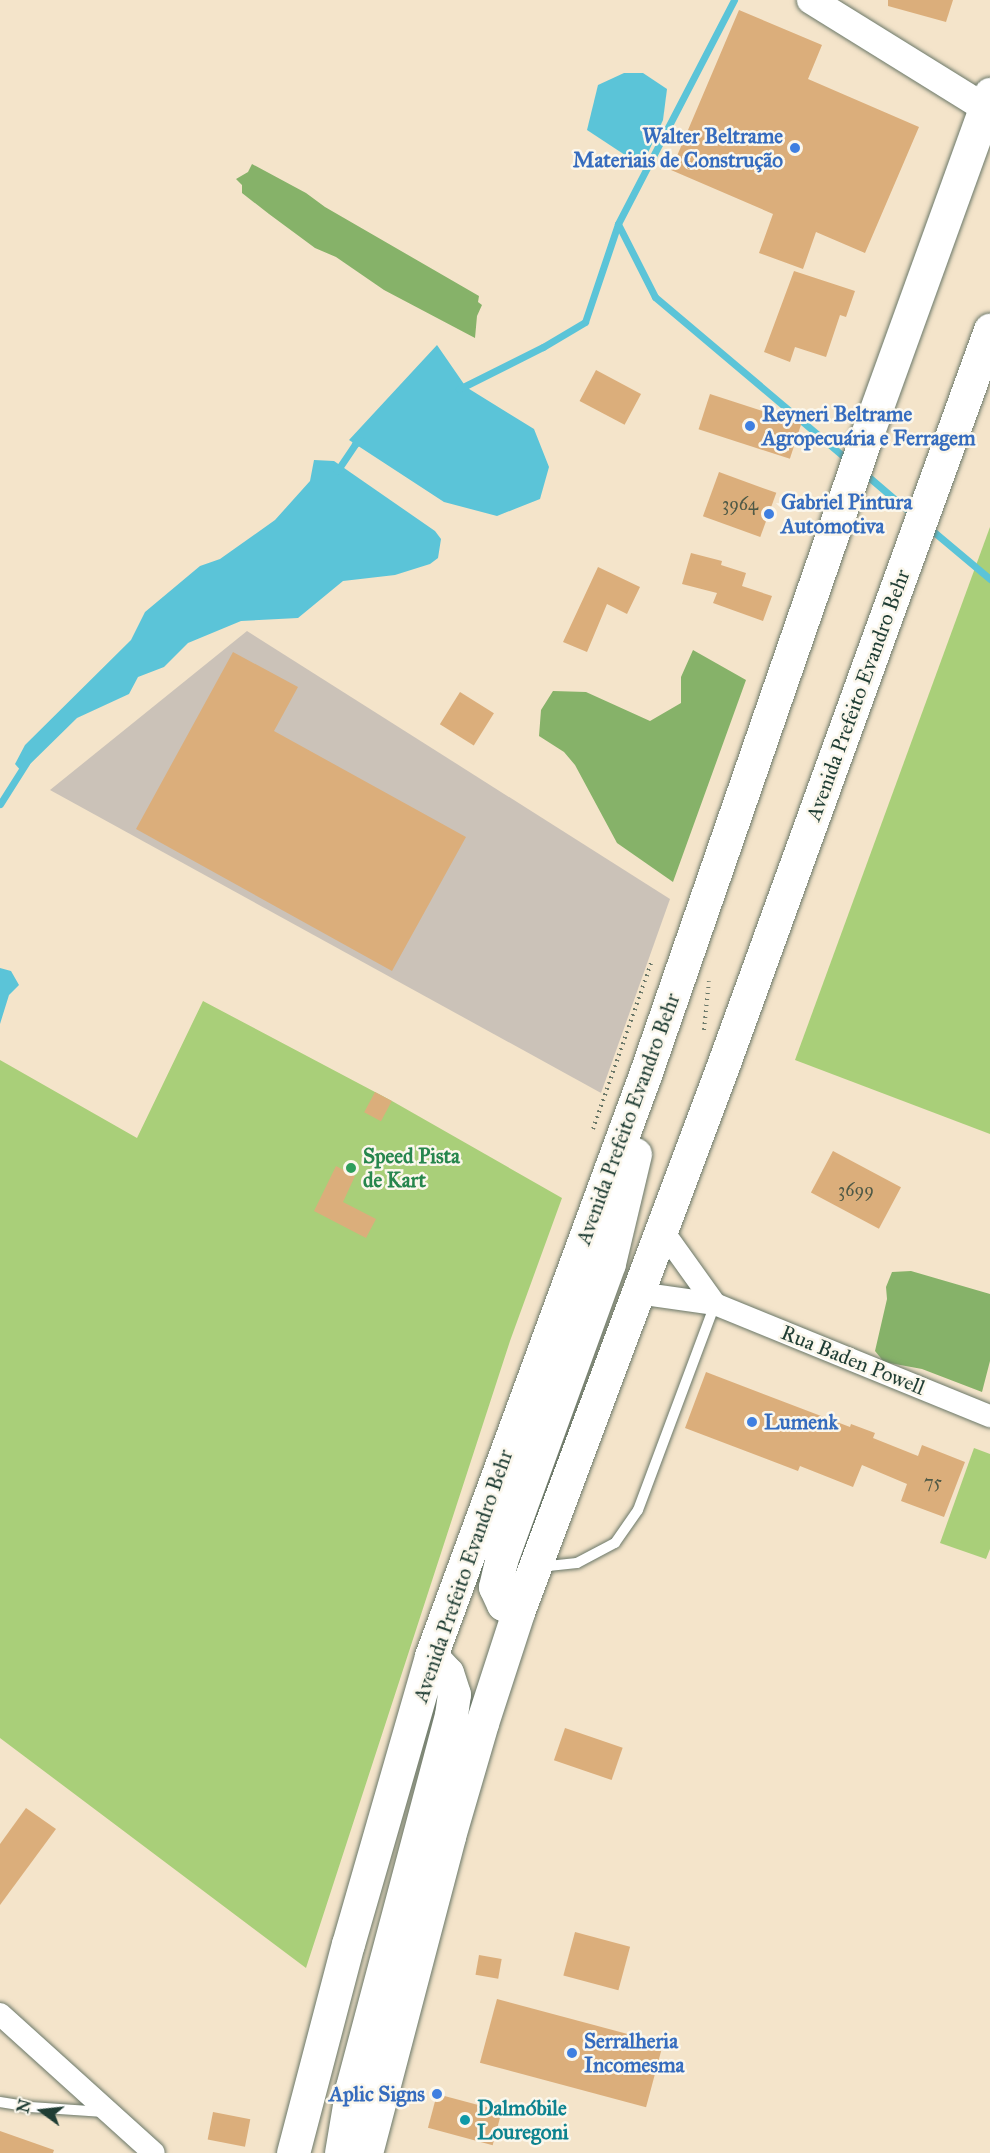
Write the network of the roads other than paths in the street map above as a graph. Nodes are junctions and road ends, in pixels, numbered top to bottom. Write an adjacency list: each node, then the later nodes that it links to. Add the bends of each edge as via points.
1 (811, 0): 2 (street)
2 (988, 101): 4 (highway, Avenida Prefeito Evandro Behr, via 866,437)
3 (990, 330): 5 (highway, Avenida Prefeito Evandro Behr)
4 (645, 1075): 10 (highway, via 634,1160 609,1263 501,1560 495,1587 503,1604); 11 (highway, Avenida Prefeito Evandro Behr)
5 (662, 1230): 6 (highway, Avenida Prefeito Evandro Behr); 7 (street)
6 (638, 1293): 7 (street, Rua Baden Powell); 9 (highway, Avenida Prefeito Evandro Behr)
7 (715, 1304): 8 (street, Rua Baden Powell); 9 (lane, via 638,1510 615,1543 577,1563)
8 (990, 1416)
9 (535, 1568): 10 (highway, Avenida Prefeito Evandro Behr)
10 (518, 1612): 18 (highway, Avenida Prefeito Evandro Behr, via 449,1836)
11 (431, 1656): 16 (highway, Avenida Prefeito Evandro Behr); 17 (highway, via 447,1673 454,1694 451,1714 352,2086)
12 (0, 2014): 14 (street)
13 (0, 2102): 14 (lane)
14 (109, 2112): 15 (street)
15 (154, 2153)
16 (293, 2153)
17 (341, 2153)
18 (366, 2153)

